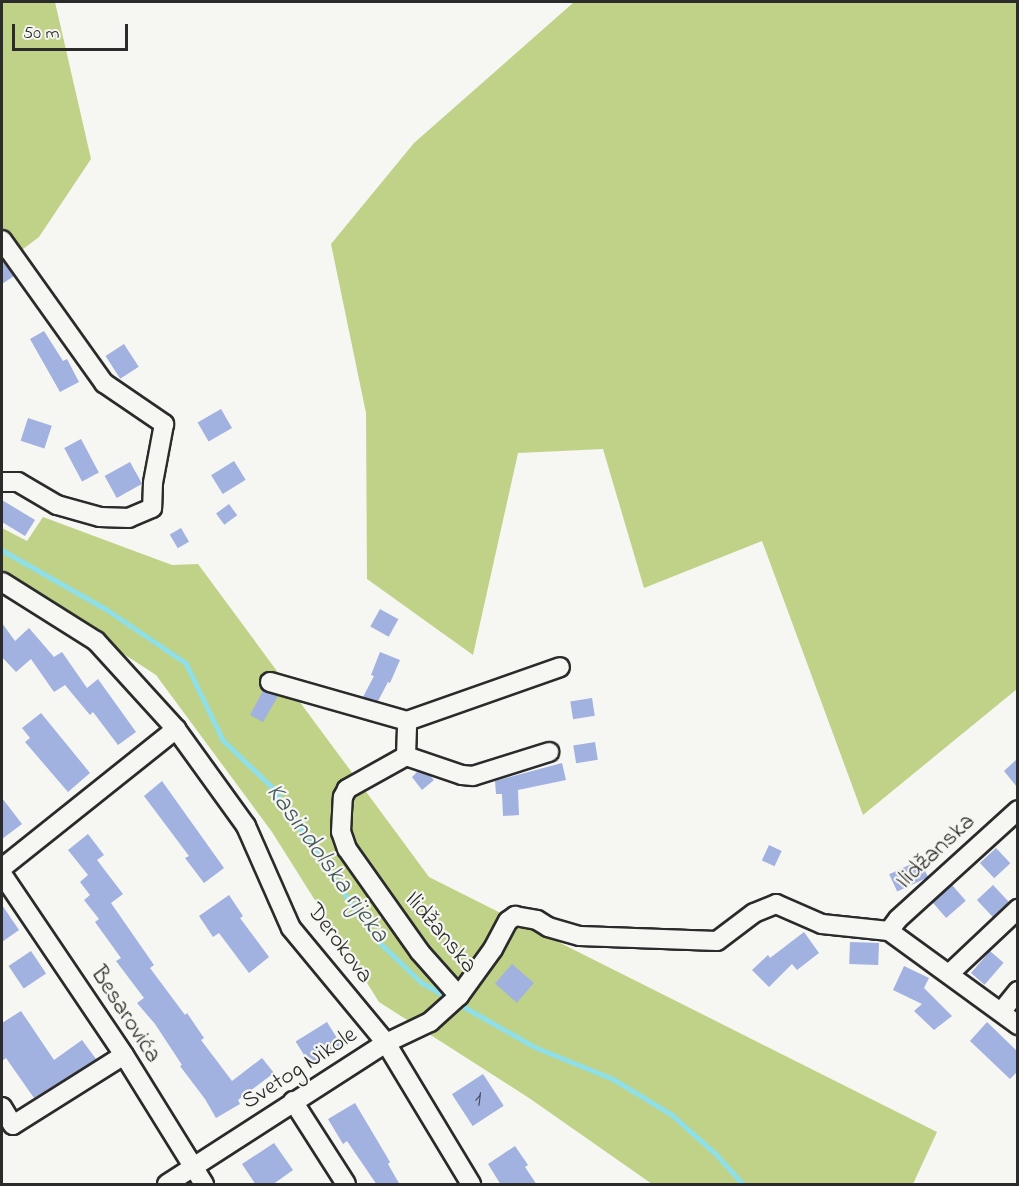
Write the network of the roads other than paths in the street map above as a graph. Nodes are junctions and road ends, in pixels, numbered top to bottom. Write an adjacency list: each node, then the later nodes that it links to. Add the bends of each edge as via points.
1 (2, 240): 2 (street, via 104,383 164,424 152,508 129,518 100,517 57,505 18,482)
2 (2, 482)
3 (2, 582): 7 (street, Derokova, via 96,641)
4 (560, 667): 6 (street)
5 (270, 682): 6 (street)
6 (407, 722): 9 (street)
7 (176, 729): 11 (street); 20 (street, Derokova, via 246,826 291,928)
8 (549, 752): 9 (street, via 472,776)
9 (406, 756): 17 (street, Ilidžanska, via 347,789 341,832 357,866 420,952)
10 (1017, 810): 14 (street, Ilidžanska)
11 (2, 868)
12 (2, 874): 21 (street, Besarovića)
13 (1017, 909): 15 (street)
14 (889, 931): 15 (street, Ilidžanska); 17 (street, Ilidžanska, via 822,924 776,904 754,913 717,941 580,936 515,916)
15 (949, 974): 18 (street, Ilidžanska)
16 (1017, 991): 18 (street)
17 (459, 996): 20 (street, Svetog Nikole, via 430,1022)
18 (1001, 1012): 19 (street, Ilidžanska)
19 (1017, 1025)
20 (386, 1042): 22 (street, Svetog Nikole); 28 (street, Derokova)
21 (124, 1055): 23 (street, via 13,1125); 24 (street, Besarovića)
22 (293, 1101): 24 (street, Svetog Nikole); 27 (street)
23 (2, 1107)
24 (194, 1168): 25 (street, Svetog Nikole); 26 (street, Besarovića)
25 (167, 1185)
26 (204, 1185)
27 (346, 1185)
28 (471, 1185)

